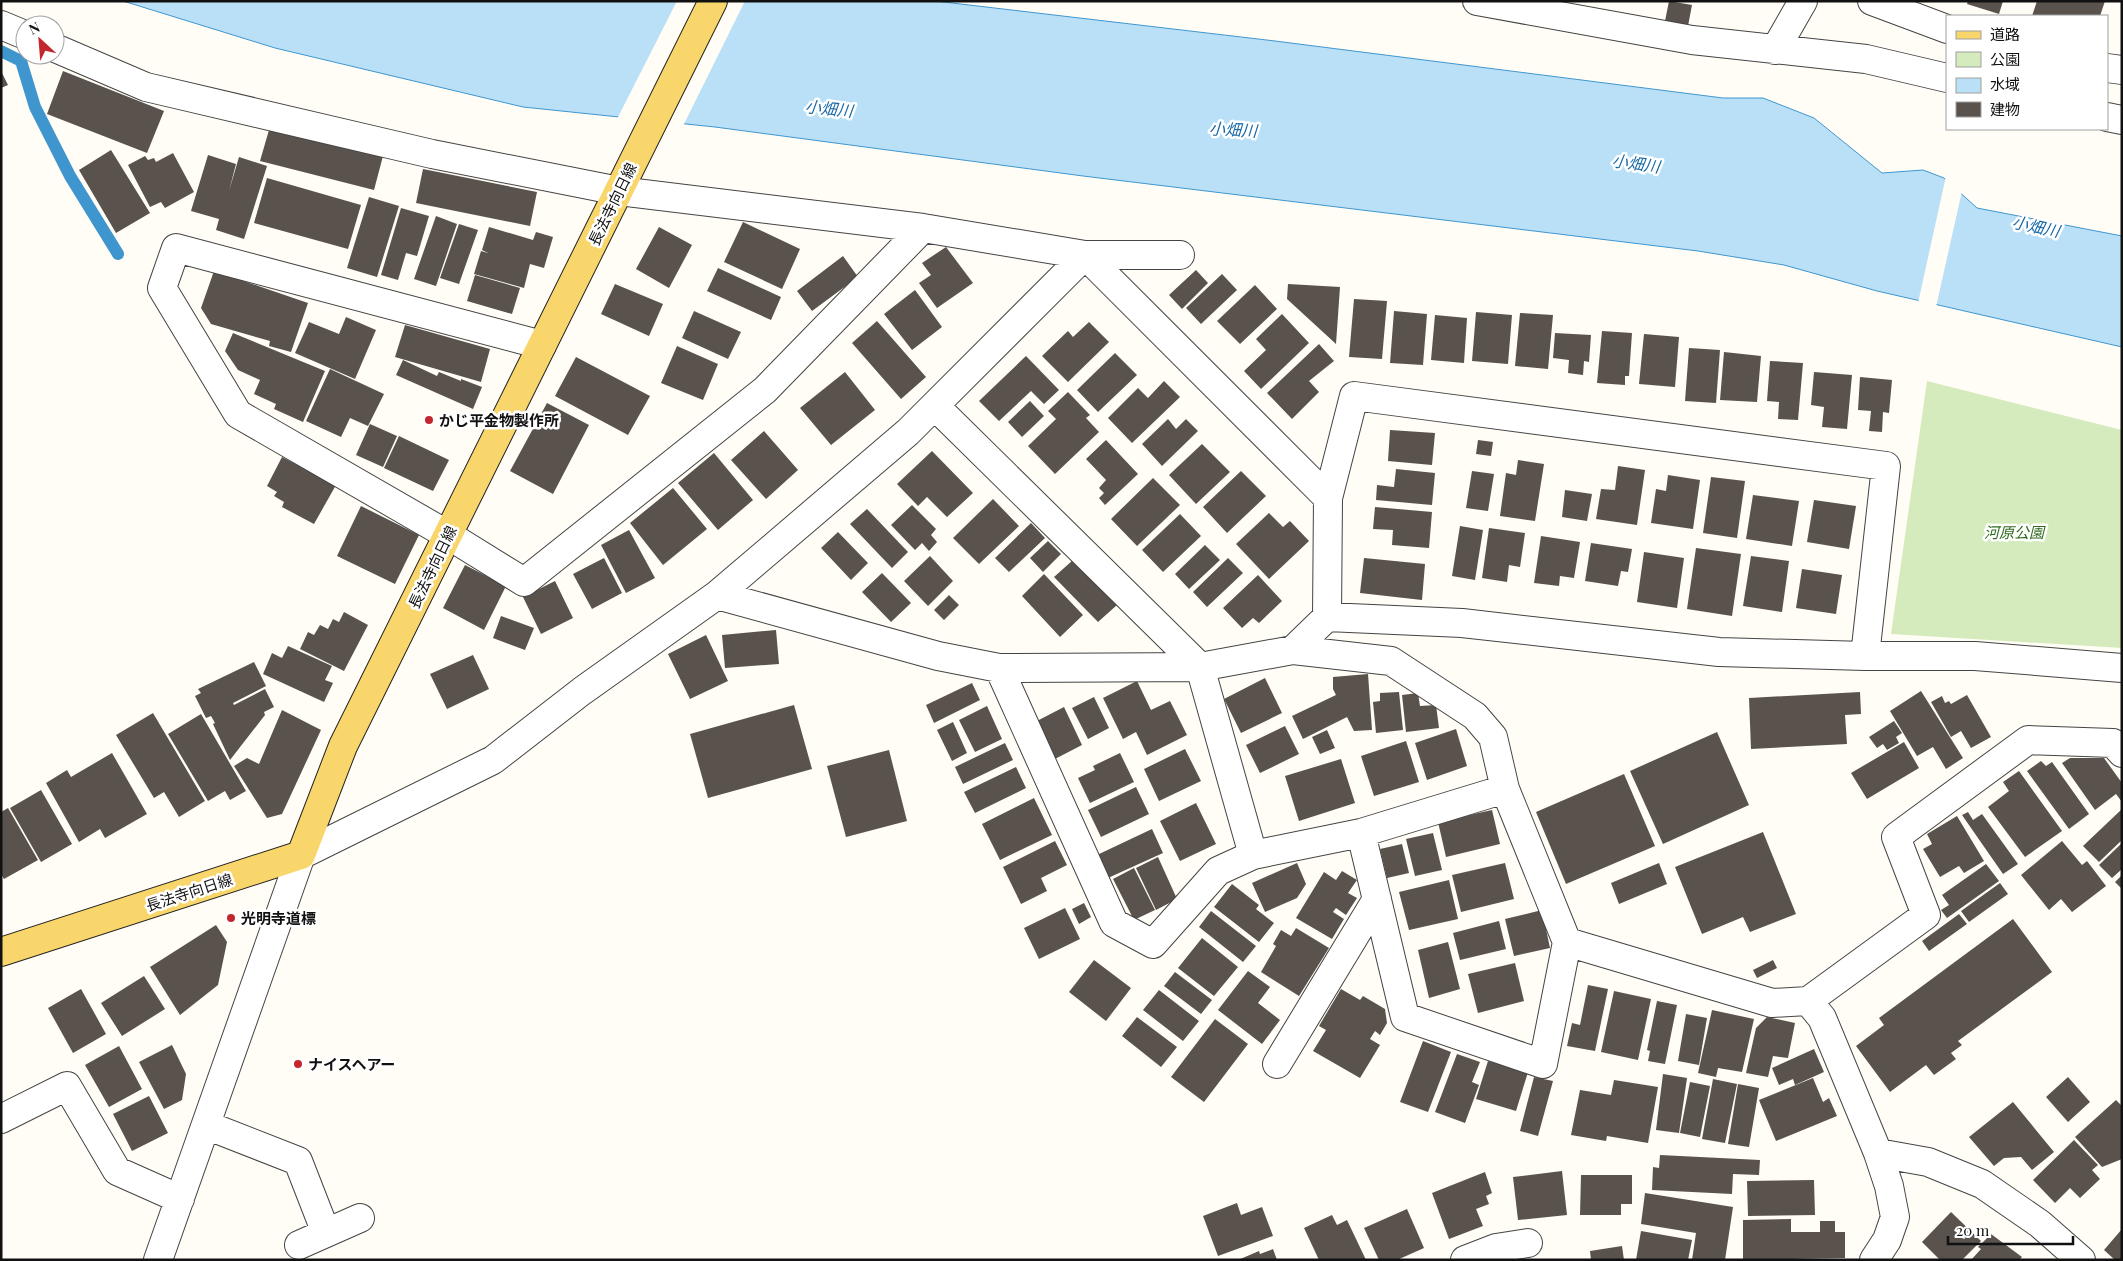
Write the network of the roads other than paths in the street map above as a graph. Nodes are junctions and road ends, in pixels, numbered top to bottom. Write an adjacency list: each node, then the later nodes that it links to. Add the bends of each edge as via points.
1 (713, 1): 15 (main road, 長法寺向日線)
2 (1478, 1): 8 (street, via 1692,40)
3 (1803, 1): 8 (street)
4 (1872, 1): 6 (street)
5 (1, 25): 7 (street)
6 (1946, 29)
7 (15, 31)
8 (1774, 50): 12 (street, via 1866,60)
9 (65, 52): 15 (street, via 146,87 432,154)
10 (2108, 68): 11 (street)
11 (2122, 70)
12 (1946, 78)
13 (2108, 116): 14 (street)
14 (2122, 120)
15 (619, 191): 16 (street); 19 (main road, 長法寺向日線)
16 (923, 228): 18 (street); 22 (street, via 765,390 524,582)
17 (1180, 254): 18 (street)
18 (1085, 255): 20 (street); 21 (street)
19 (542, 346): 22 (main road, 長法寺向日線); 22 (street, via 176,248 162,288 238,414)
20 (935, 406): 23 (street); 27 (street)
21 (1328, 498): 24 (street); 26 (street, via 1354,396 1886,466)
22 (448, 535): 34 (main road, 長法寺向日線, via 343,746)
23 (717, 595): 28 (street, via 938,656); 34 (street, via 582,691 493,760)
24 (1327, 617): 25 (street); 26 (street, via 1462,623 1719,652)
25 (1294, 650): 27 (street); 31 (street, via 1390,660 1475,716 1493,737)
26 (1865, 656): 29 (street, via 1975,656)
27 (1200, 667): 28 (street); 33 (street)
28 (998, 668): 33 (street, via 1114,923 1153,944 1218,871)
29 (2122, 668)
30 (2122, 753): 38 (street, via 2113,742 2028,740 1896,837 1926,915)
31 (1505, 789): 32 (street); 36 (street)
32 (1360, 833): 33 (street); 35 (street)
33 (1253, 855)
34 (301, 856): 37 (main road, 長法寺向日線); 41 (street)
35 (1377, 899): 36 (street, via 1405,1017 1543,1064); 39 (street)
36 (1567, 942): 38 (street, via 1772,1003)
37 (1, 952)
38 (1808, 1001): 42 (street, via 1822,1018)
39 (1277, 1064)
40 (1, 1119): 43 (street, via 67,1086 117,1170)
41 (206, 1125): 43 (street); 45 (street, via 298,1161)
42 (1878, 1153): 50 (street, via 1895,1217 1887,1240); 51 (street, via 1928,1162 1982,1184 2040,1224)
43 (180, 1199): 48 (street)
44 (360, 1218): 45 (street)
45 (326, 1233): 47 (street)
46 (1528, 1244): 49 (street, via 1496,1248)
47 (299, 1245)
48 (158, 1260)
49 (1465, 1260)
50 (1874, 1260)
51 (2081, 1260)

